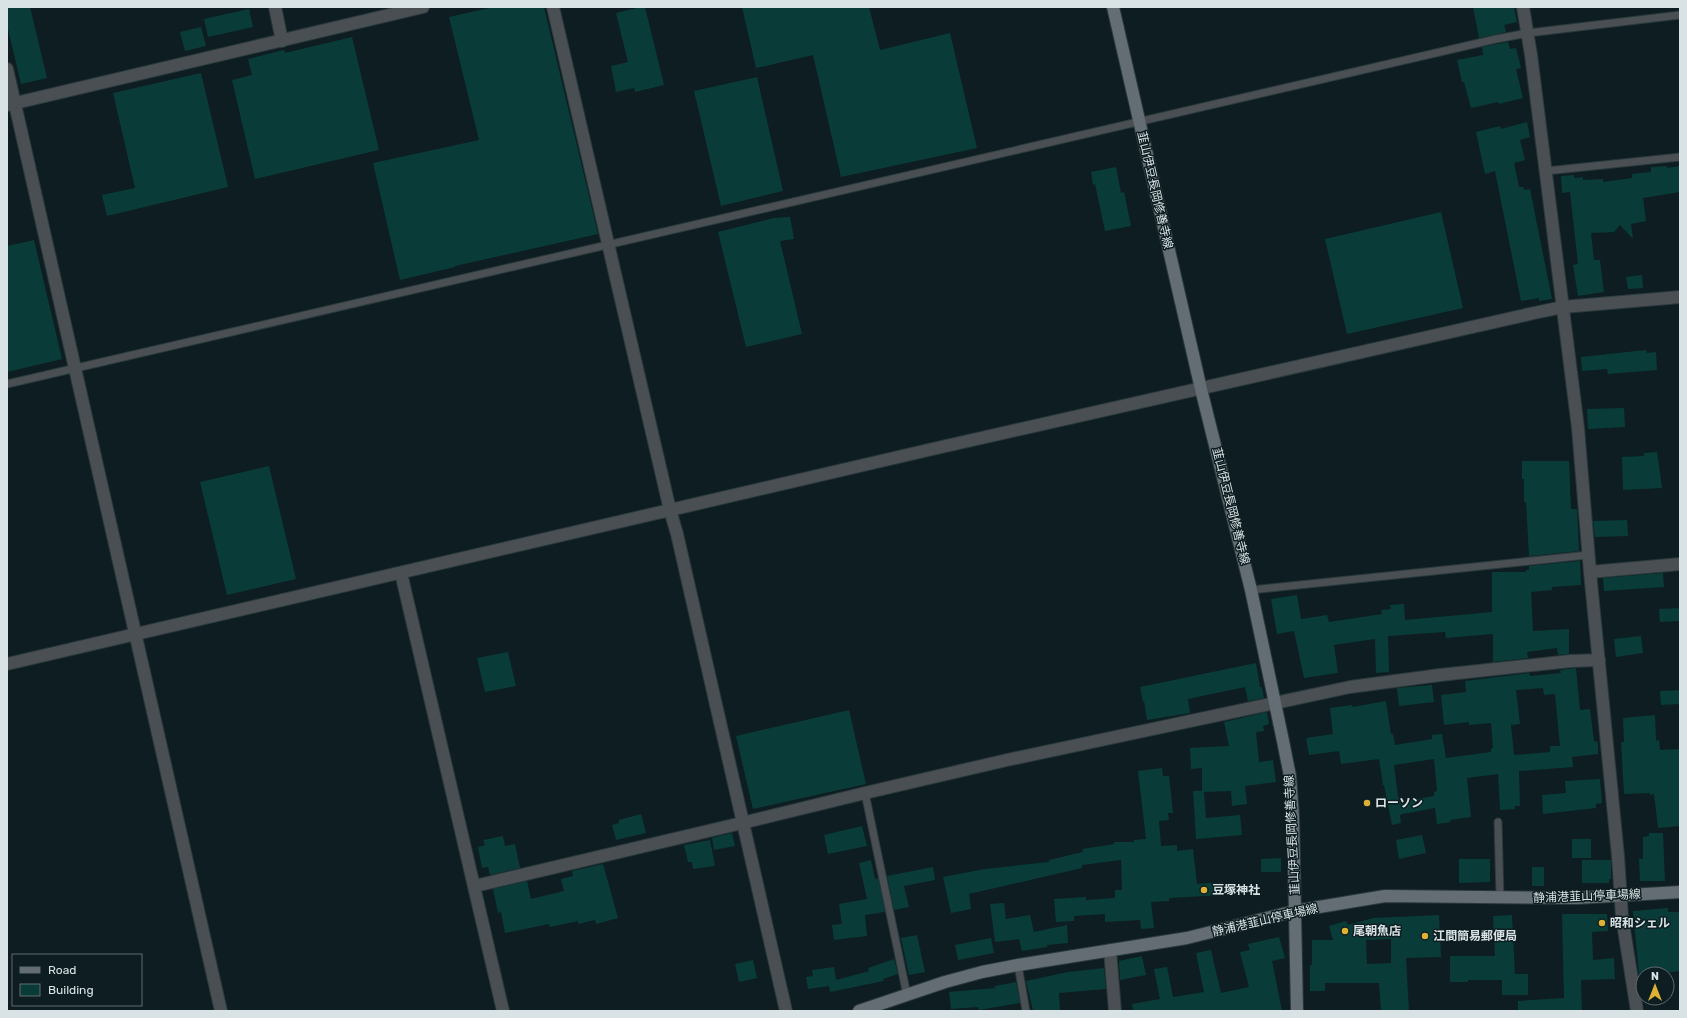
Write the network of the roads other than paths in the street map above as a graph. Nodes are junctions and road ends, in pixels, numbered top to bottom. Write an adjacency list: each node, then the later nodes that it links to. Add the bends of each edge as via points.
1 (275, 7): 9 (street)
2 (422, 7): 6 (street)
3 (553, 7): 15 (street)
4 (1113, 7): 12 (main road, 韮山伊豆長岡修善寺線)
5 (1523, 7): 8 (street)
6 (410, 8): 9 (street)
7 (1680, 15): 8 (lane)
8 (1528, 33): 12 (lane); 14 (street)
9 (282, 41): 11 (street)
10 (7, 69): 11 (street)
11 (10, 104): 18 (street)
12 (1139, 120): 15 (lane); 20 (main road, 韮山伊豆長岡修善寺線)
13 (1680, 156): 14 (lane)
14 (1546, 171): 17 (street)
15 (609, 244): 18 (lane); 21 (street)
16 (1680, 297): 17 (street)
17 (1563, 307): 20 (street); 22 (street, via 1579,436)
18 (74, 368): 19 (lane); 27 (street)
19 (7, 384)
20 (1201, 389): 21 (street); 26 (main road, 韮山伊豆長岡修善寺線)
21 (670, 510): 25 (street); 33 (street)
22 (1588, 555): 24 (street); 26 (lane)
23 (1680, 564): 24 (street)
24 (1590, 572): 28 (street)
25 (401, 573): 27 (street); 34 (street)
26 (1251, 590): 30 (main road, 韮山伊豆長岡修善寺線)
27 (135, 635): 29 (street); 42 (street)
28 (1599, 660): 30 (street, via 1440,675 1350,687); 36 (street)
29 (7, 664)
30 (1276, 702): 31 (street); 38 (main road, 韮山伊豆長岡修善寺線, via 1290,776)
31 (865, 793): 33 (street); 41 (lane)
32 (1498, 822): 37 (lane)
33 (742, 823): 34 (street); 44 (street)
34 (475, 886): 43 (street)
35 (1680, 892): 36 (main road, 静浦港韮山停車場線)
36 (1622, 896): 37 (main road, 静浦港韮山停車場線); 49 (street, via 1622,917)
37 (1500, 897): 38 (main road, 静浦港韮山停車場線, via 1386,896)
38 (1296, 911): 39 (main road, 静浦港韮山停車場線, via 1187,938); 48 (main road, 韮山伊豆長岡修善寺線, via 1294,933)
39 (1110, 950): 40 (main road, 静浦港韮山停車場線); 47 (street)
40 (1018, 965): 41 (main road, 静浦港韮山停車場線, via 945,982); 46 (lane)
41 (907, 995): 45 (main road, 静浦港韮山停車場線)
42 (221, 1011)
43 (503, 1011)
44 (786, 1011)
45 (859, 1011)
46 (1026, 1011)
47 (1116, 1011)
48 (1297, 1011)
49 (1637, 1011)

